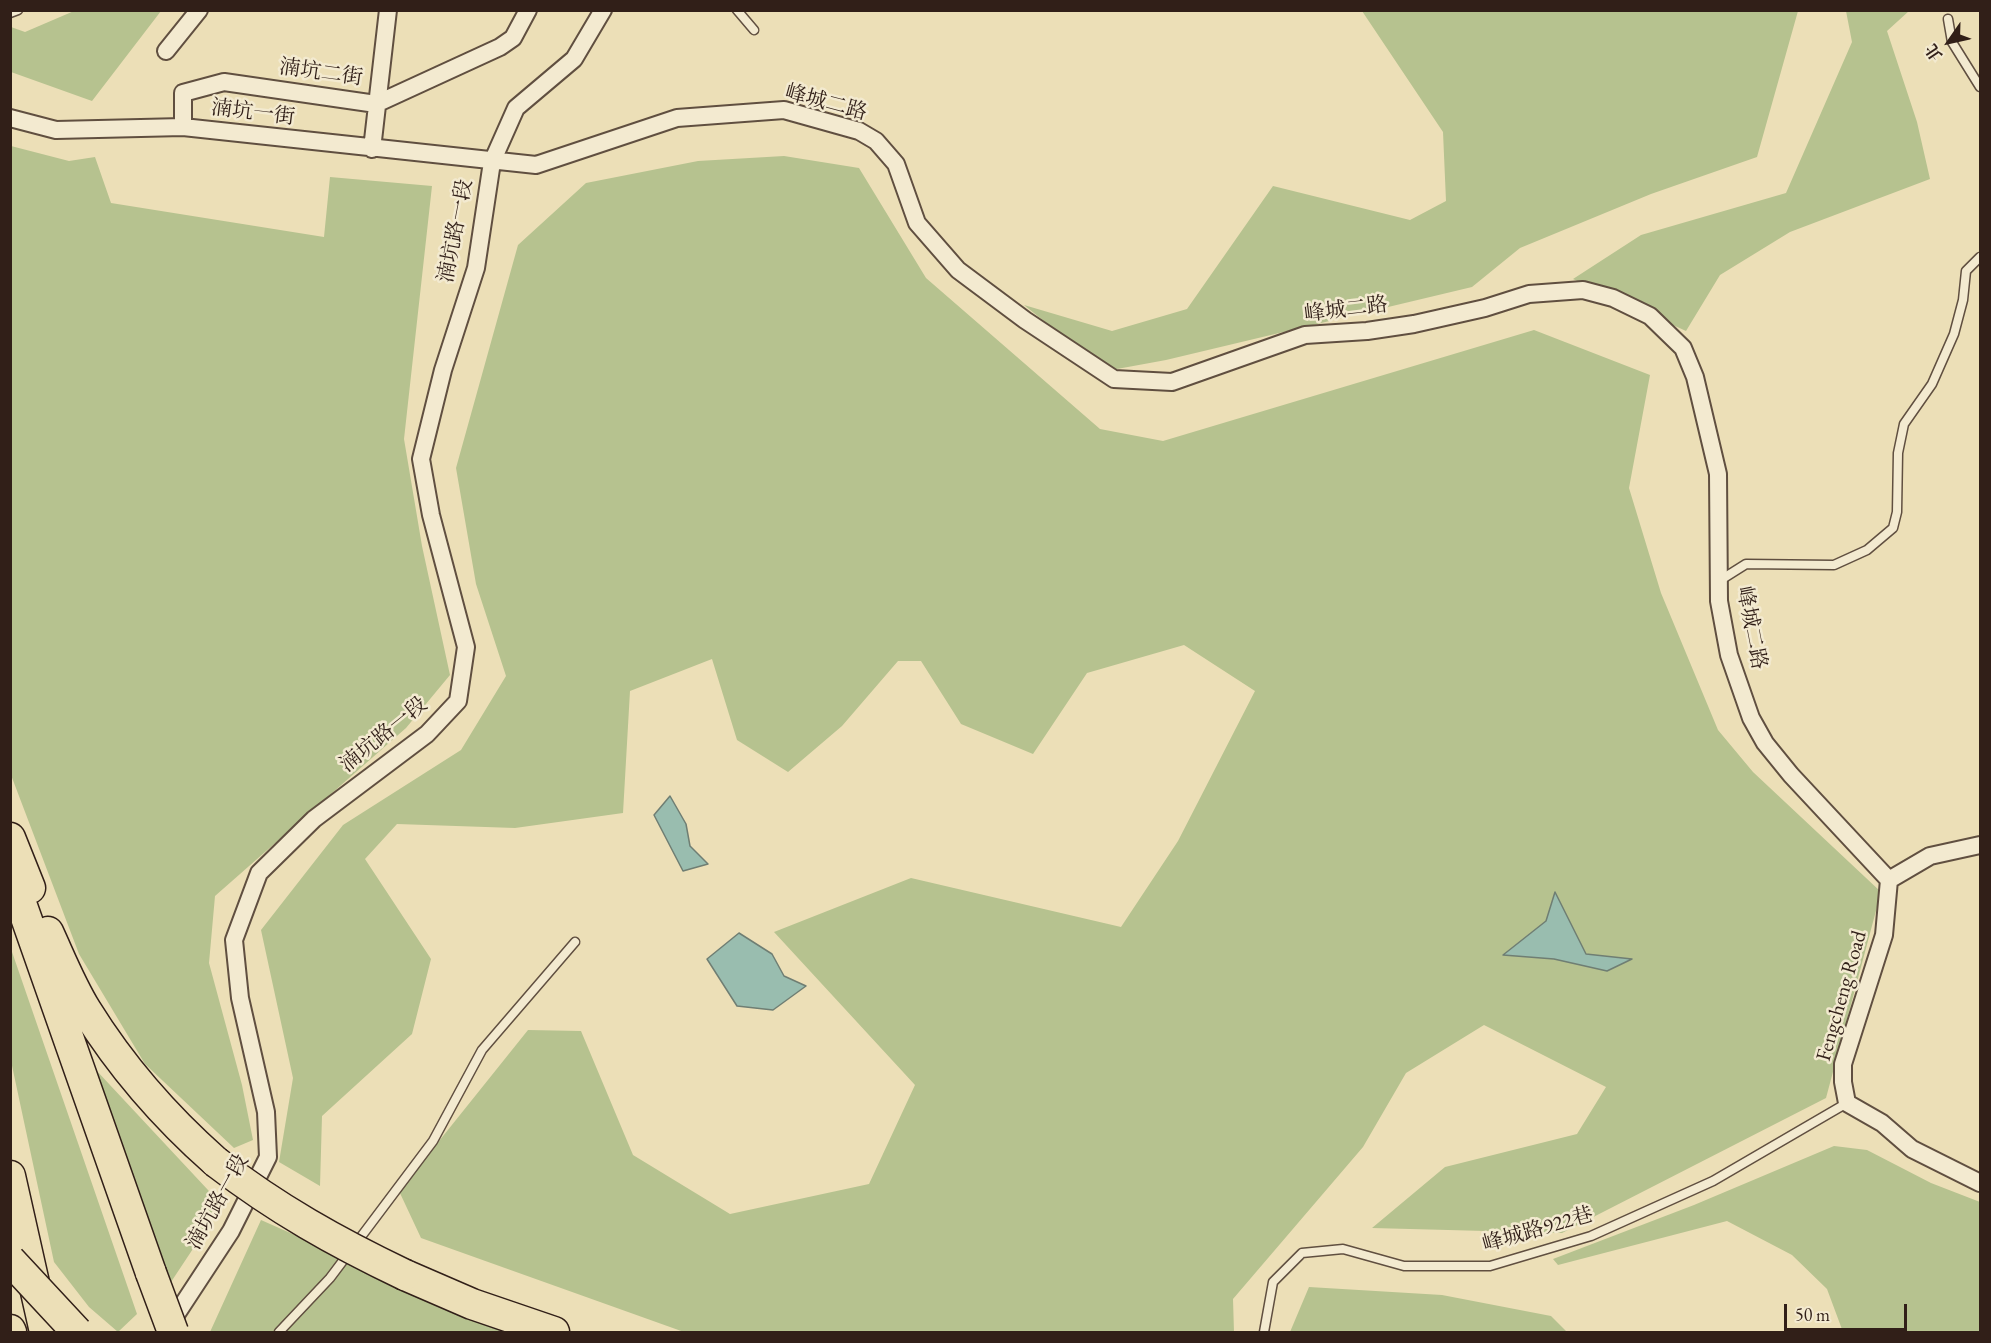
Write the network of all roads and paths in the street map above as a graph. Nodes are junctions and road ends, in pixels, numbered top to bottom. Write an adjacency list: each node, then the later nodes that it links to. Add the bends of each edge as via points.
1 (18, 10): 7 (lane)
2 (199, 10): 10 (street)
3 (388, 10): 12 (street)
4 (528, 10): 12 (street, 湳坑二街, via 513,38 500,47)
5 (603, 10): 16 (street, 湳坑路一段, via 574,58 516,108)
6 (737, 10): 9 (lane)
7 (10, 12)
8 (1948, 19): 11 (lane, via 1952,42)
9 (754, 30)
10 (166, 51)
11 (1980, 87)
12 (376, 104): 14 (street, 湳坑二街, via 224,82 183,93); 15 (street)
13 (10, 118): 14 (street, 湳坑一街, via 56,130)
14 (183, 127): 15 (street, 湳坑一街)
15 (372, 149): 16 (street, 湳坑一街)
16 (492, 162): 18 (street, 峰城二路, via 536,165 677,118 784,110 859,131 876,141 896,164 917,223 958,270 1114,379 1172,382 1305,335 1414,324 1529,294 1582,290 1613,298 1650,316 1683,348 1695,377 1718,474); 30 (street, 湳坑路一段, via 476,268 443,370 421,459 431,515 466,647 458,701 427,734 314,819 259,873 234,940 240,998 266,1112 268,1157 231,1232)
17 (1980, 257): 18 (lane, via 1966,271 1954,334 1932,384 1904,424 1898,453 1898,512 1893,528 1867,550 1834,565 1746,564)
18 (1719, 581): 22 (street, 峰城二路, via 1730,655 1751,718 1765,743)
19 (10, 838): 33 (highway, bridge, via 84,1008 133,1078 177,1128 267,1201 336,1242 472,1304)
20 (1980, 845): 22 (street, via 1930,856)
21 (10, 872): 31 (highway, bridge)
22 (1889, 880): 24 (street, Fengcheng Road, via 1884,934 1844,1064)
23 (575, 942): 32 (lane, via 482,1050 433,1141 330,1278)
24 (1847, 1102): 26 (street, via 1882,1123 1912,1149); 34 (lane, 峰城路922巷, via 1713,1181 1591,1236 1490,1266 1404,1266 1343,1249 1302,1253 1273,1282)
25 (10, 1176): 27 (highway)
26 (1980, 1183)
27 (20, 1261): 28 (highway, bridge); 29 (highway, bridge)
28 (45, 1332)
29 (77, 1332)
30 (164, 1332)
31 (173, 1332)
32 (279, 1332)
33 (555, 1332)
34 (1264, 1332)

